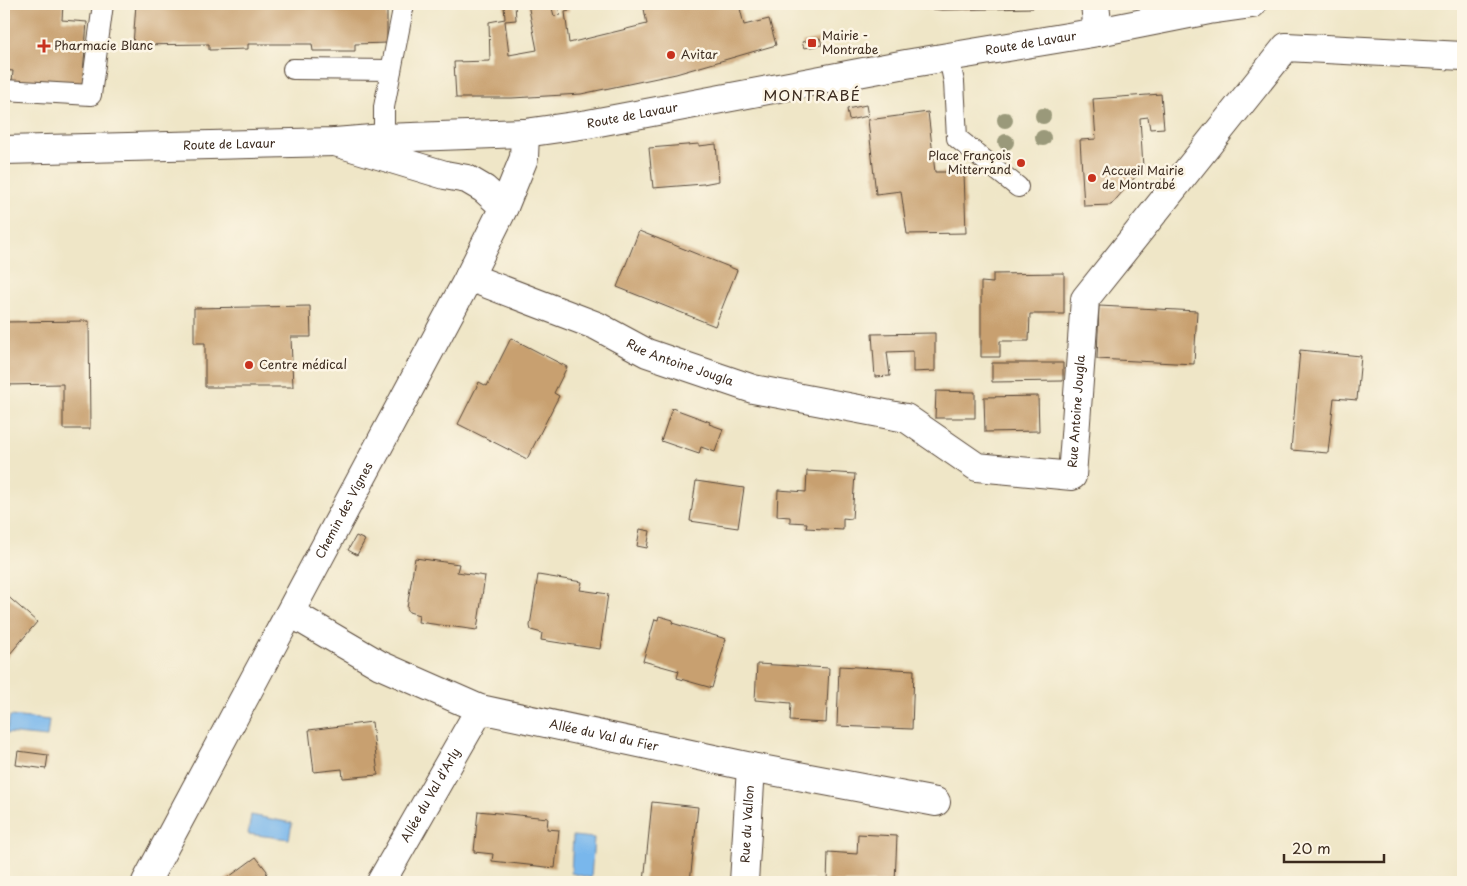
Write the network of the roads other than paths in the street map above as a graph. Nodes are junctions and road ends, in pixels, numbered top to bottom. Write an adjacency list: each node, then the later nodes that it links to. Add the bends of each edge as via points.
1 (103, 4): 10 (lane, via 91,95)
2 (404, 4): 9 (lane)
3 (1095, 4): 5 (street)
4 (1252, 4): 5 (street, Route de Lavaur)
5 (1098, 32): 7 (street, Route de Lavaur)
6 (1463, 56): 17 (street, Rue Antoine Jougla, via 1286,47 1085,299 1072,476 977,467 906,418 753,389 647,353 597,326)
7 (949, 58): 11 (street, Route de Lavaur); 15 (lane, via 954,82 956,138)
8 (293, 69): 9 (lane)
9 (391, 70): 12 (lane, via 384,107)
10 (4, 90)
11 (525, 133): 12 (street, Route de Lavaur); 16 (street, Chemin des Vignes, via 524,158)
12 (384, 138): 13 (street, Route de Lavaur)
13 (335, 142): 14 (street, Route de Lavaur); 16 (street, via 467,179 484,188)
14 (4, 150)
15 (1018, 187)
16 (504, 207): 17 (street, Chemin des Vignes)
17 (478, 280): 18 (street, Chemin des Vignes)
18 (291, 613): 19 (street, Allée du Val du Fier, via 380,665); 22 (street, Chemin des Vignes)
19 (480, 709): 20 (street, Allée du Val du Fier); 23 (street, Allée du Val d'Arly)
20 (751, 766): 21 (street, Allée du Val du Fier); 24 (street, Rue du Vallon)
21 (936, 802)
22 (146, 882)
23 (381, 882)
24 (744, 882)

